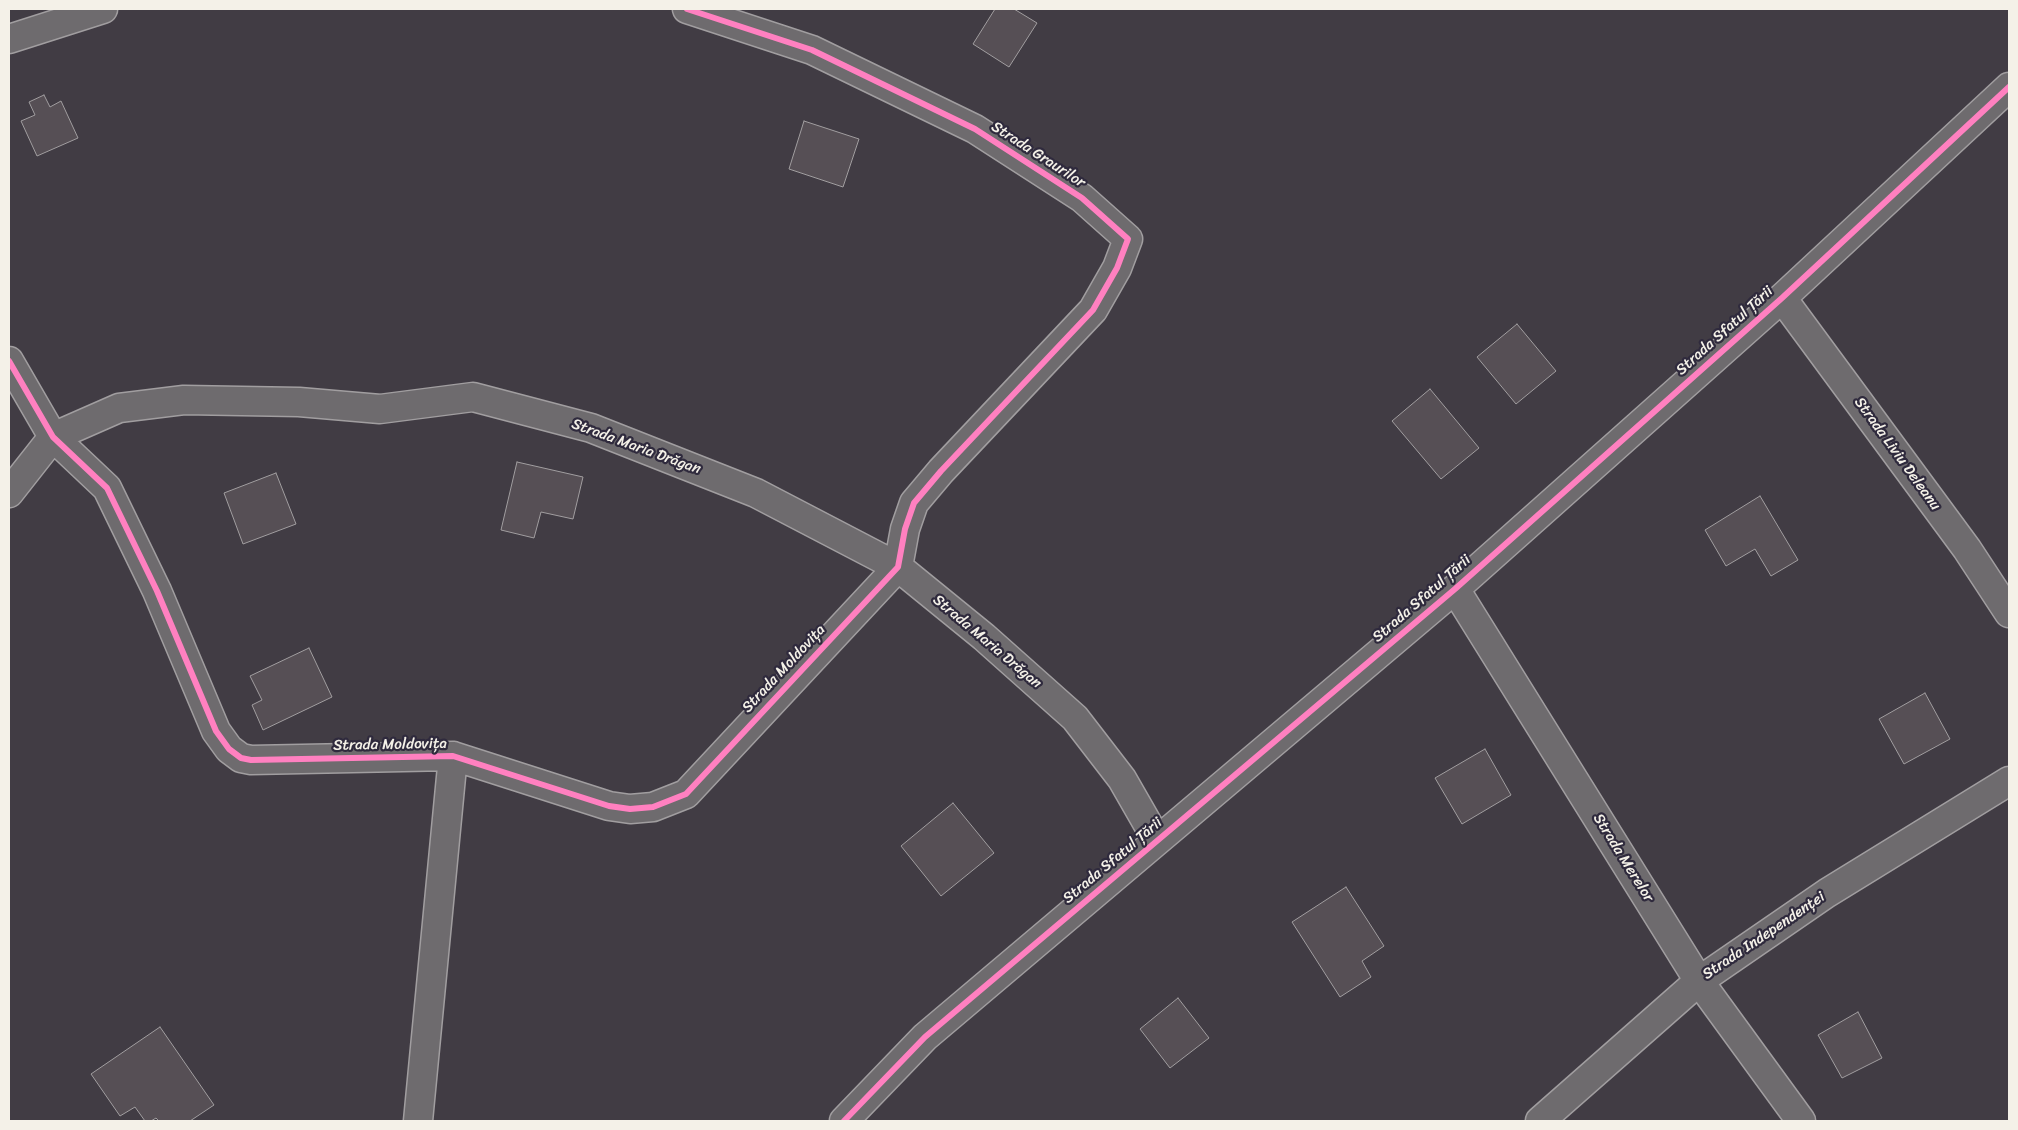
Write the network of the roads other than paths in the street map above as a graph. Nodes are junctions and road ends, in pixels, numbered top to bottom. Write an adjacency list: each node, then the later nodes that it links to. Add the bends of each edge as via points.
1 (103, 9): 3 (street)
2 (687, 9): 9 (street, Strada Graurilor, via 812,50 976,129 1082,198 1128,239 1117,268 1093,310 940,471 914,503)
3 (9, 39)
4 (2009, 87): 5 (street, Strada Sfatul Țării)
5 (1782, 298): 10 (street, Strada Sfatul Țării); 11 (street, Strada Liviu Deleanu, via 1967,549)
6 (9, 361): 7 (street)
7 (53, 437): 8 (street, Strada Maria Drăgan); 9 (street, Strada Maria Drăgan, via 119,408 184,400 299,402 380,409 473,397 591,428 756,493); 12 (street, Strada Moldovița, via 107,488 157,591 216,731 229,749 241,758 251,760)
8 (9, 492)
9 (898, 567): 12 (street, Strada Moldovița, via 686,794 671,801 630,809 609,806); 14 (street, Strada Maria Drăgan, via 984,637 1075,718 1122,779)
10 (1455, 589): 14 (street, Strada Sfatul Țării); 15 (street, Strada Merelor)
11 (2009, 613)
12 (453, 756): 16 (street, Strada Moldovița)
13 (2009, 781): 15 (street, Strada Independenței, via 1827,893)
14 (1157, 840): 17 (street, Strada Sfatul Țării, via 925,1037)
15 (1699, 981): 18 (street, Strada Independenței); 19 (street, Strada Merelor)
16 (418, 1121)
17 (844, 1121)
18 (1540, 1121)
19 (1801, 1121)

